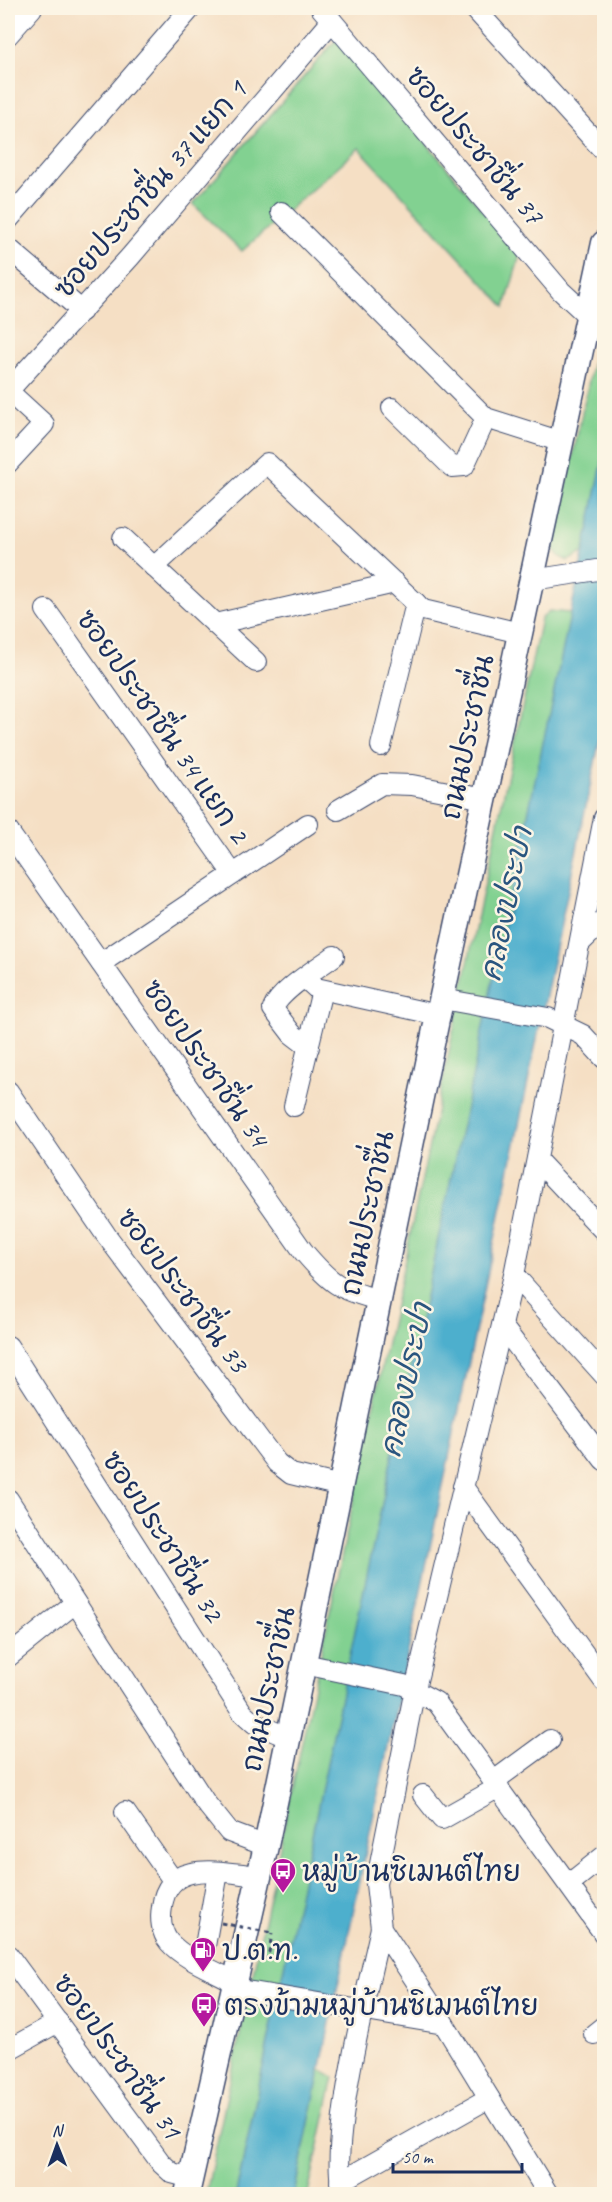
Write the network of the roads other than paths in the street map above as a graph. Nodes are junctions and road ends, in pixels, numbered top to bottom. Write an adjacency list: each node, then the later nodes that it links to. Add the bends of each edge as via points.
1 (32, 8): 5 (street)
2 (191, 8): 8 (street)
3 (474, 8): 6 (street)
4 (326, 14): 11 (street, ซอยประชาชื่น 37 แยก 1); 12 (street, ซอยประชาชื่น 37, via 561,291)
5 (8, 35)
6 (604, 151)
7 (281, 212): 15 (street)
8 (8, 220)
9 (604, 243): 12 (main road, ถนนประชาชื่น)
10 (8, 248): 11 (street)
11 (82, 311): 13 (street, ซอยประชาชื่น 37 แยก 1)
12 (596, 318): 16 (main road, ถนนประชาชื่น)
13 (8, 391): 17 (street, via 44,424)
14 (392, 408): 15 (street, via 452,467 464,466)
15 (486, 418): 16 (street)
16 (562, 442): 21 (main road, ถนนประชาชื่น)
17 (8, 463)
18 (123, 538): 19 (street)
19 (154, 567): 22 (street, via 267,463); 25 (street)
20 (604, 569): 21 (street)
21 (532, 580): 26 (main road, ถนนประชาชื่น)
22 (395, 583): 23 (street); 25 (street)
23 (416, 603): 26 (street, via 441,616); 28 (street)
24 (46, 610): 34 (street, ซอยประชาชื่น 34 แยก 2)
25 (215, 624): 27 (street)
26 (520, 633): 29 (main road, ถนนประชาชื่น)
27 (256, 662)
28 (381, 746)
29 (485, 799): 30 (street, via 412,785 382,784); 41 (main road, ถนนประชาชื่น)
30 (338, 810)
31 (604, 818): 36 (street)
32 (308, 824): 34 (street, ซอยประชาชื่น 34 แยก 2)
33 (8, 831): 38 (street, ซอยประชาชื่น 34)
34 (233, 874): 38 (street, ซอยประชาชื่น 34 แยก 2)
35 (604, 920): 36 (street)
36 (580, 942): 42 (street)
37 (334, 956): 39 (street)
38 (101, 963): 50 (street, ซอยประชาชื่น 34, via 303,1251 332,1282 349,1293)
39 (305, 978): 40 (street); 43 (street, via 273,1009 292,1034)
40 (322, 990): 41 (street); 43 (street)
41 (440, 1007): 42 (street, via 479,1006); 50 (main road, ถนนประชาชื่น)
42 (556, 1021): 44 (street, via 583,1035); 47 (street)
43 (309, 1047): 46 (street)
44 (604, 1058)
45 (8, 1091): 55 (street, ซอยประชาชื่น 33, via 106,1235 277,1463 291,1474)
46 (294, 1106)
47 (537, 1160): 48 (street); 49 (street)
48 (604, 1231)
49 (514, 1275): 51 (street); 53 (street)
50 (380, 1300): 55 (main road, ถนนประชาชื่น)
51 (502, 1326): 54 (street); 56 (street)
52 (8, 1346): 63 (street, ซอยประชาชื่น 32, via 242,1712 254,1723)
53 (604, 1375)
54 (604, 1460)
55 (341, 1486): 60 (main road, ถนนประชาชื่น)
56 (463, 1487): 61 (street); 62 (street)
57 (8, 1499): 58 (street)
58 (75, 1602): 59 (street); 68 (street, via 222,1824 229,1832)
59 (8, 1657)
60 (304, 1664): 62 (street); 63 (main road, ถนนประชาชื่น)
61 (604, 1682)
62 (410, 1687): 65 (street, via 436,1702); 74 (street, via 376,1884)
63 (288, 1738): 68 (main road, ถนนประชาชื่น)
64 (550, 1740): 65 (street)
65 (496, 1784): 66 (street, via 442,1819); 73 (street)
66 (423, 1795)
67 (125, 1812): 72 (street)
68 (266, 1846): 71 (main road, ถนนประชาชื่น)
69 (604, 1856): 73 (street)
70 (218, 1872): 71 (street); 72 (street); 77 (street)
71 (260, 1876): 78 (main road, ถนนประชาชื่น)
72 (172, 1879): 77 (street, via 163,1893 160,1920 168,1941)
73 (569, 1884): 75 (street)
74 (381, 1928): 79 (street); 81 (street)
75 (604, 1934)
76 (8, 1955): 80 (street, ซอยประชาชื่น 31)
77 (202, 1963): 78 (street)
78 (234, 1986): 79 (street); 84 (main road, ถนนประชาชื่น)
79 (362, 2010): 81 (street); 85 (street, via 338,2149)
80 (58, 2022): 82 (street); 84 (street, ซอยประชาชื่น 31, via 161,2163)
81 (444, 2024): 83 (street)
82 (8, 2050)
83 (489, 2098): 85 (street); 86 (street)
84 (189, 2186)
85 (342, 2188)
86 (548, 2194)

